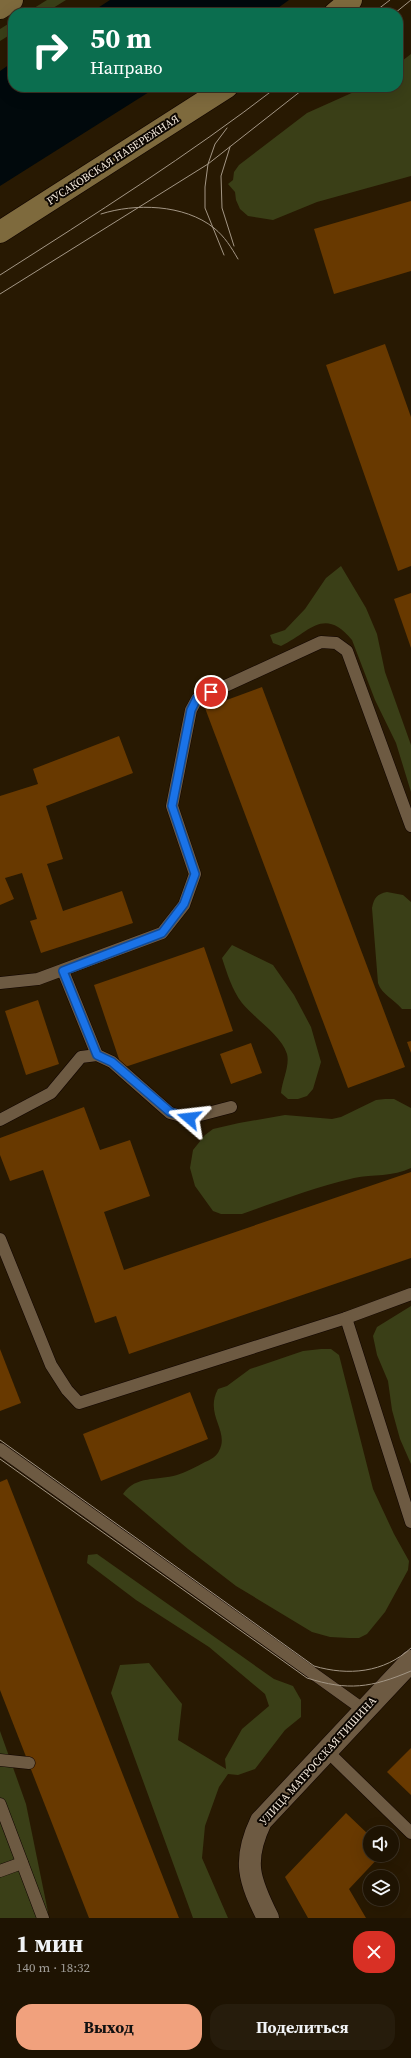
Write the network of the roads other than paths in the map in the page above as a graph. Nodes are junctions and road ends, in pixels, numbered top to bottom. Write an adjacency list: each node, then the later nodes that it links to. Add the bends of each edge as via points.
1 (12, 0): 3 (main road)
2 (351, 0): 4 (main road)
3 (0, 8)
4 (341, 8)
5 (219, 92): 6 (main road, РУСАКОВСКАЯ НАБЕРЕЖНАЯ)
6 (0, 232)
7 (411, 826): 8 (lane, via 347,651 336,643 321,642 197,698 191,710 172,806 195,874 184,904 162,933)
8 (63, 971): 9 (lane, via 38,979); 10 (lane)
9 (0, 983)
10 (97, 1055): 11 (lane, via 112,1062 170,1112 189,1118); 12 (lane, via 81,1056 51,1093)
11 (231, 1107)
12 (0, 1120)
13 (0, 1239): 15 (lane, via 51,1365 79,1403)
14 (411, 1294): 15 (lane)
15 (346, 1318): 17 (lane)
16 (0, 1449): 19 (lane)
17 (411, 1522)
18 (411, 1661): 19 (street, УЛИЦА МАТРОССКАЯ ТИШИНА)
19 (364, 1710): 20 (street, УЛИЦА МАТРОССКАЯ ТИШИНА)
20 (327, 1751): 24 (lane); 28 (street, УЛИЦА МАТРОССКАЯ ТИШИНА, via 261,1821 254,1836 249,1856 250,1879)
21 (0, 1760): 22 (lane)
22 (28, 1763)
23 (0, 1804): 25 (lane)
24 (411, 1833)
25 (22, 1863): 26 (lane); 27 (lane)
26 (0, 1871)
27 (43, 1918)
28 (268, 1918)

